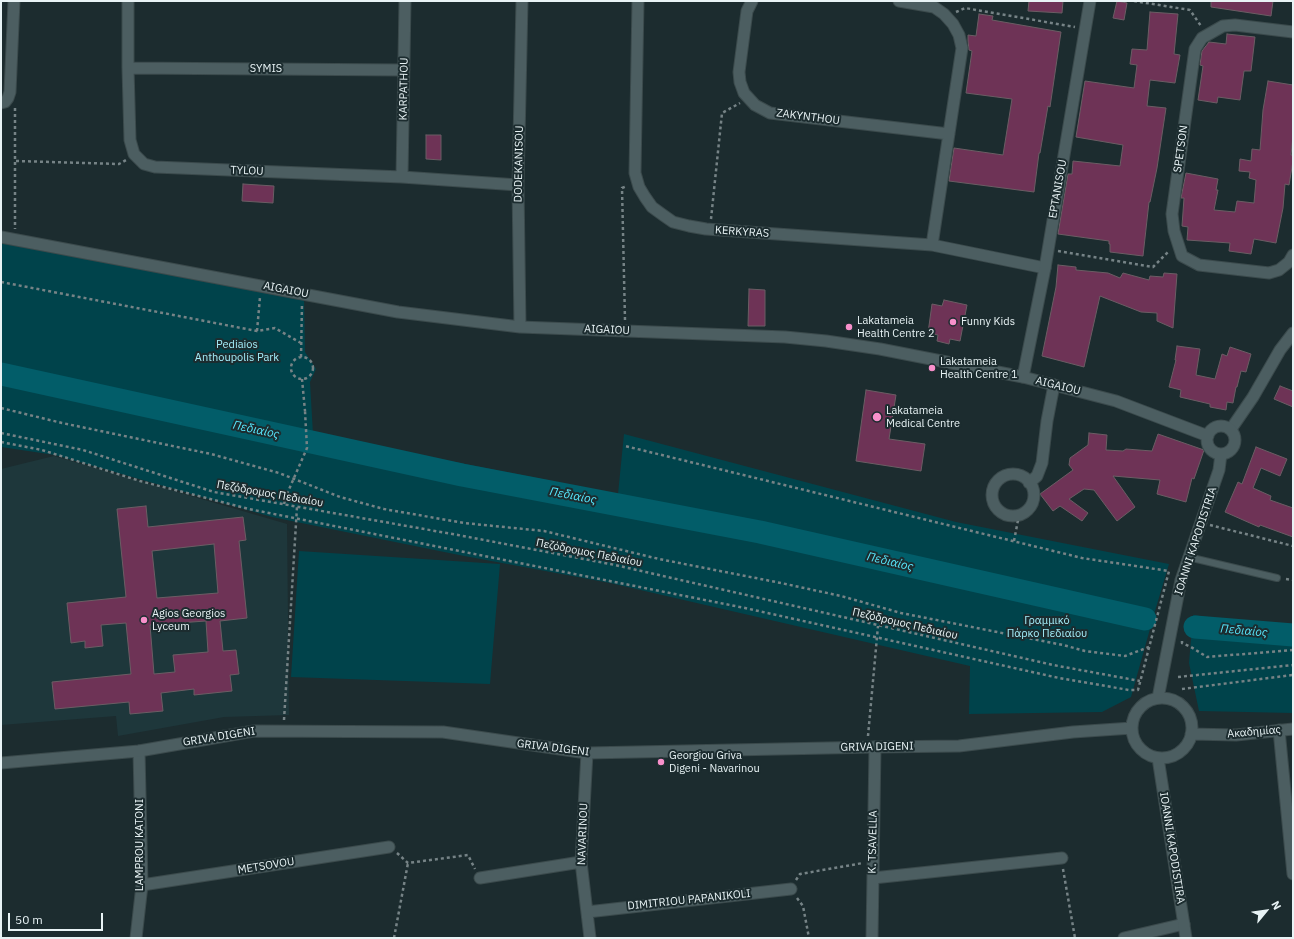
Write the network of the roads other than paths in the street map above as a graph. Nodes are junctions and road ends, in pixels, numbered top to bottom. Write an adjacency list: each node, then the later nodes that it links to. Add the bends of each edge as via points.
1 (14, 1): 12 (street, via 10,92)
2 (128, 1): 10 (street)
3 (405, 1): 11 (street, KARPATHOU)
4 (522, 1): 15 (street, DODEKANISOU)
5 (638, 1): 17 (street, KERKYRAS, via 635,173 644,197 652,207 674,222 710,229)
6 (752, 1): 13 (street, ZAKYNTHOU, via 747,11 739,72 744,93 754,105 770,113)
7 (899, 1): 13 (street, via 934,7 947,17 959,35 962,48)
8 (1090, 1): 19 (street, EPTANISOU)
9 (1293, 32): 18 (street, SPETSON, via 1235,24 1223,26 1202,38 1195,49 1172,214 1182,256 1199,266 1268,273 1279,270)
10 (128, 68): 11 (street, SYMIS); 14 (street, TYLOU, via 130,140 134,154 144,164 155,167)
11 (404, 70): 14 (street, KARPATHOU)
12 (5, 100)
13 (949, 134): 17 (street)
14 (402, 177): 15 (street, TYLOU)
15 (518, 185): 20 (street, DODEKANISOU)
16 (1, 237): 20 (street, AIGAIOU, via 398,312)
17 (932, 245): 19 (street, KERKYRAS)
18 (1293, 255)
19 (1045, 268): 22 (street, EPTANISOU)
20 (520, 327): 22 (street, AIGAIOU, via 785,337 826,341 880,348)
21 (1293, 333): 24 (street)
22 (1024, 377): 23 (street, AIGAIOU)
23 (1054, 385): 25 (street, AIGAIOU, via 1116,401); 27 (street, via 1042,463 1037,476)
24 (1230, 429): 25 (street, via 1217,426); 26 (street, via 1235,437 1234,447 1228,453)
25 (1208, 436): 26 (street, via 1210,450)
26 (1221, 454): 28 (street, IOANNI KAPODISTRIA, via 1219,470)
27 (1029, 483): 27 (street, via 1033,496 1029,508 1019,515 1007,515 995,507 992,493 998,480 1011,475 1025,479)
28 (1188, 557): 29 (lane); 30 (street, IOANNI KAPODISTRIA, via 1181,580)
29 (1277, 578)
30 (1158, 698): 31 (street, via 1140,707 1133,717); 34 (street, via 1168,698 1185,709 1190,717)
31 (1132, 728): 35 (street, GRIVA DIGENI, via 1073,732 959,746); 38 (street, via 1135,742 1141,750)
32 (1293, 729): 33 (street, Ακαδημίας)
33 (1279, 730): 34 (street, Ακαδημίας, via 1236,735); 40 (street)
34 (1191, 734): 38 (street, via 1184,749 1176,755)
35 (871, 747): 37 (street, GRIVA DIGENI); 46 (street, K. TSAVELLA)
36 (139, 751): 37 (street, GRIVA DIGENI, via 254,731 284,731 443,732); 39 (street, GRIVA DIGENI); 47 (street, LAMPROU KATONI)
37 (587, 753): 43 (street, NAVARINOU)
38 (1158, 758): 50 (street, IOANNI KAPODISTIRA)
39 (1, 763)
40 (1292, 841): 44 (street)
41 (390, 847): 47 (street, METSOVOU)
42 (1062, 858): 46 (street)
43 (581, 862): 45 (street); 49 (street, NAVARINOU)
44 (1293, 874)
45 (480, 878)
46 (873, 878): 53 (street, K. TSAVELLA)
47 (142, 885): 51 (street, LAMPROU KATONI)
48 (791, 889): 49 (street, DIMITRIOU PAPANIKOLI)
49 (587, 912): 52 (street, NAVARINOU)
50 (1184, 924): 54 (street); 55 (street, IOANNI KAPODISTIRA)
51 (136, 938)
52 (590, 938)
53 (872, 938)
54 (1124, 938)
55 (1186, 938)

